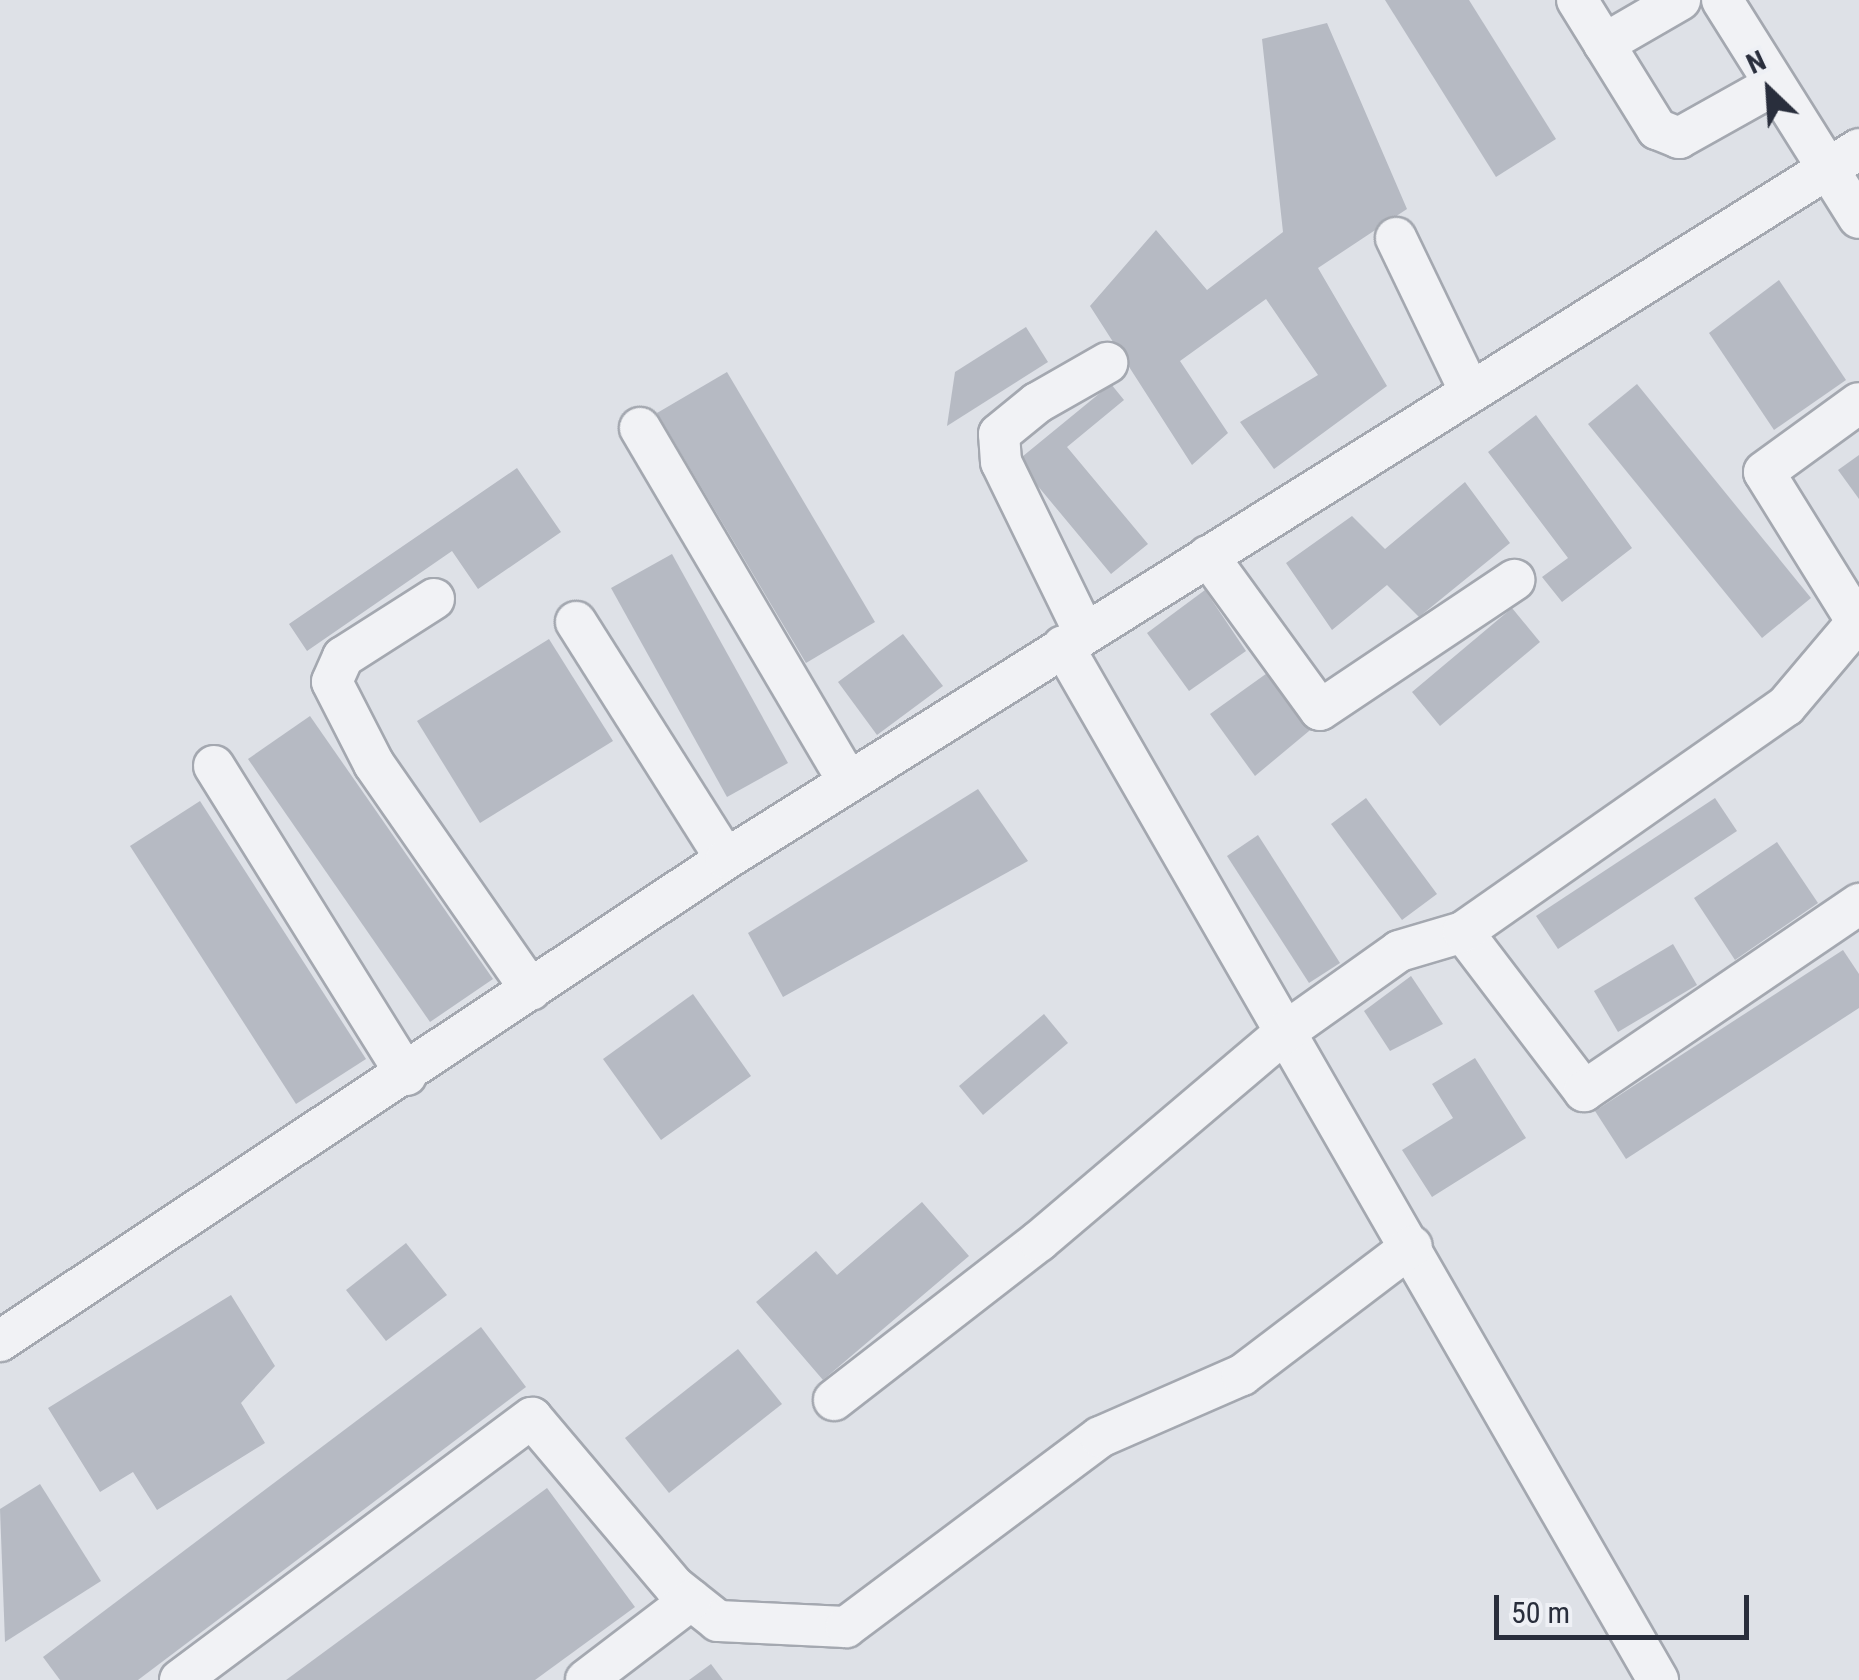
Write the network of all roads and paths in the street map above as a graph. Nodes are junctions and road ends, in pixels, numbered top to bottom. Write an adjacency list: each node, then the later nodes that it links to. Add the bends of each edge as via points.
1 (1576, 0): 4 (street)
2 (1680, 0): 4 (street)
3 (1722, 0): 5 (street)
4 (1604, 44): 5 (street, via 1657,128 1680,138)
5 (1774, 86): 7 (street)
6 (1859, 149): 7 (street)
7 (1825, 171): 8 (street); 11 (street)
8 (1859, 218)
9 (1396, 238): 11 (street)
10 (1107, 362): 18 (street, via 999,434 1001,462)
11 (1470, 392): 14 (street)
12 (1859, 403): 23 (street, via 1764,472 1858,622 1786,706)
13 (640, 428): 20 (street)
14 (1208, 556): 15 (street, via 1320,710); 18 (street)
15 (1514, 580)
16 (434, 599): 24 (street, via 344,658 332,682 374,764)
17 (576, 622): 21 (street)
18 (1073, 639): 20 (street); 25 (street)
19 (214, 766): 26 (street)
20 (848, 781): 21 (street)
21 (726, 859): 24 (street)
22 (1859, 904): 23 (street, via 1584,1091)
23 (1463, 932): 25 (street, via 1399,951)
24 (531, 990): 26 (street)
25 (1288, 1030): 27 (street); 29 (street, via 1039,1241)
26 (406, 1075): 28 (street)
27 (1412, 1246): 30 (street, via 1242,1376 1100,1436 846,1628 718,1621); 33 (street)
28 (0, 1341)
29 (834, 1400)
30 (692, 1600): 31 (street, via 532,1418); 32 (street)
31 (180, 1680)
32 (586, 1680)
33 (1658, 1680)

